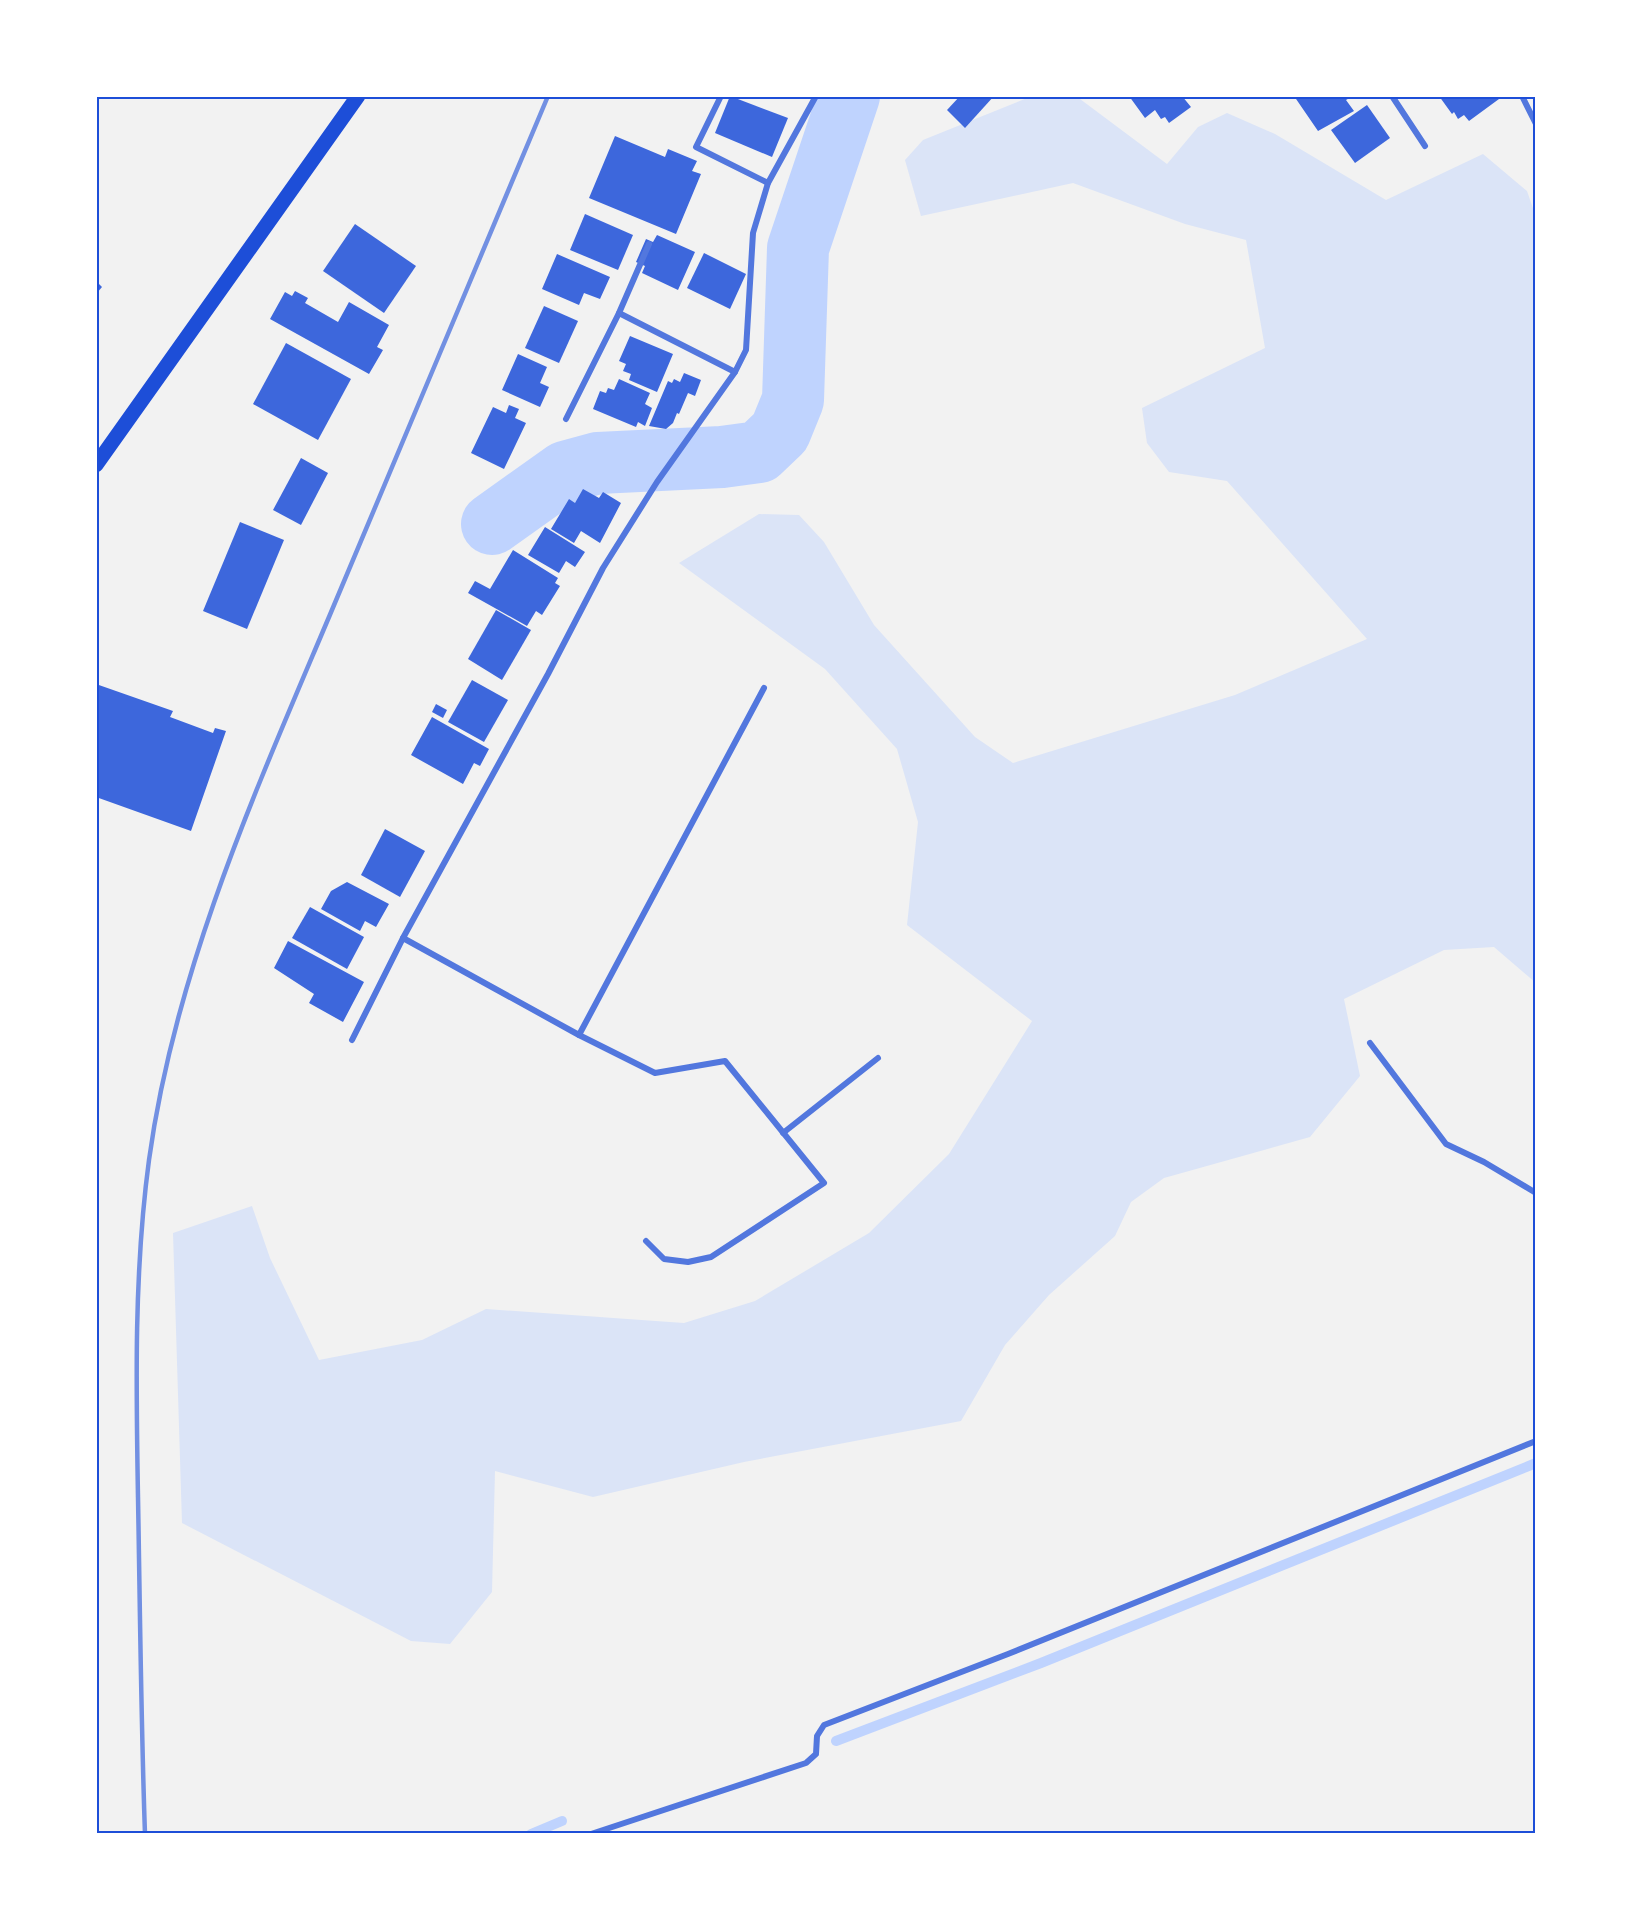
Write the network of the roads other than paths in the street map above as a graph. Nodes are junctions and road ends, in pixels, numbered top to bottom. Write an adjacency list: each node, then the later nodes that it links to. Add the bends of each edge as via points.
1 (358, 96): 13 (main road)
2 (721, 96): 8 (street, via 696,147)
3 (816, 96): 8 (street)
4 (1392, 96): 7 (street)
5 (1522, 96): 6 (street)
6 (1536, 124)
7 (1425, 146)
8 (768, 183): 11 (street, via 753,233 746,350)
9 (649, 244): 10 (street)
10 (619, 313): 11 (street); 12 (street)
11 (735, 372): 15 (street, via 657,482 603,568)
12 (566, 419)
13 (96, 465)
14 (764, 688): 16 (street)
15 (403, 938): 16 (street); 17 (street)
16 (579, 1035): 20 (street, via 655,1073 725,1061)
17 (352, 1040)
18 (1370, 1043): 21 (street, via 1446,1144)
19 (878, 1058): 20 (street)
20 (783, 1132): 22 (street, via 824,1183 711,1257 688,1262 664,1259)
21 (1536, 1193)
22 (646, 1241)
23 (1536, 1441): 24 (street, via 824,1725 817,1736 816,1754 806,1763)
24 (591, 1834)

